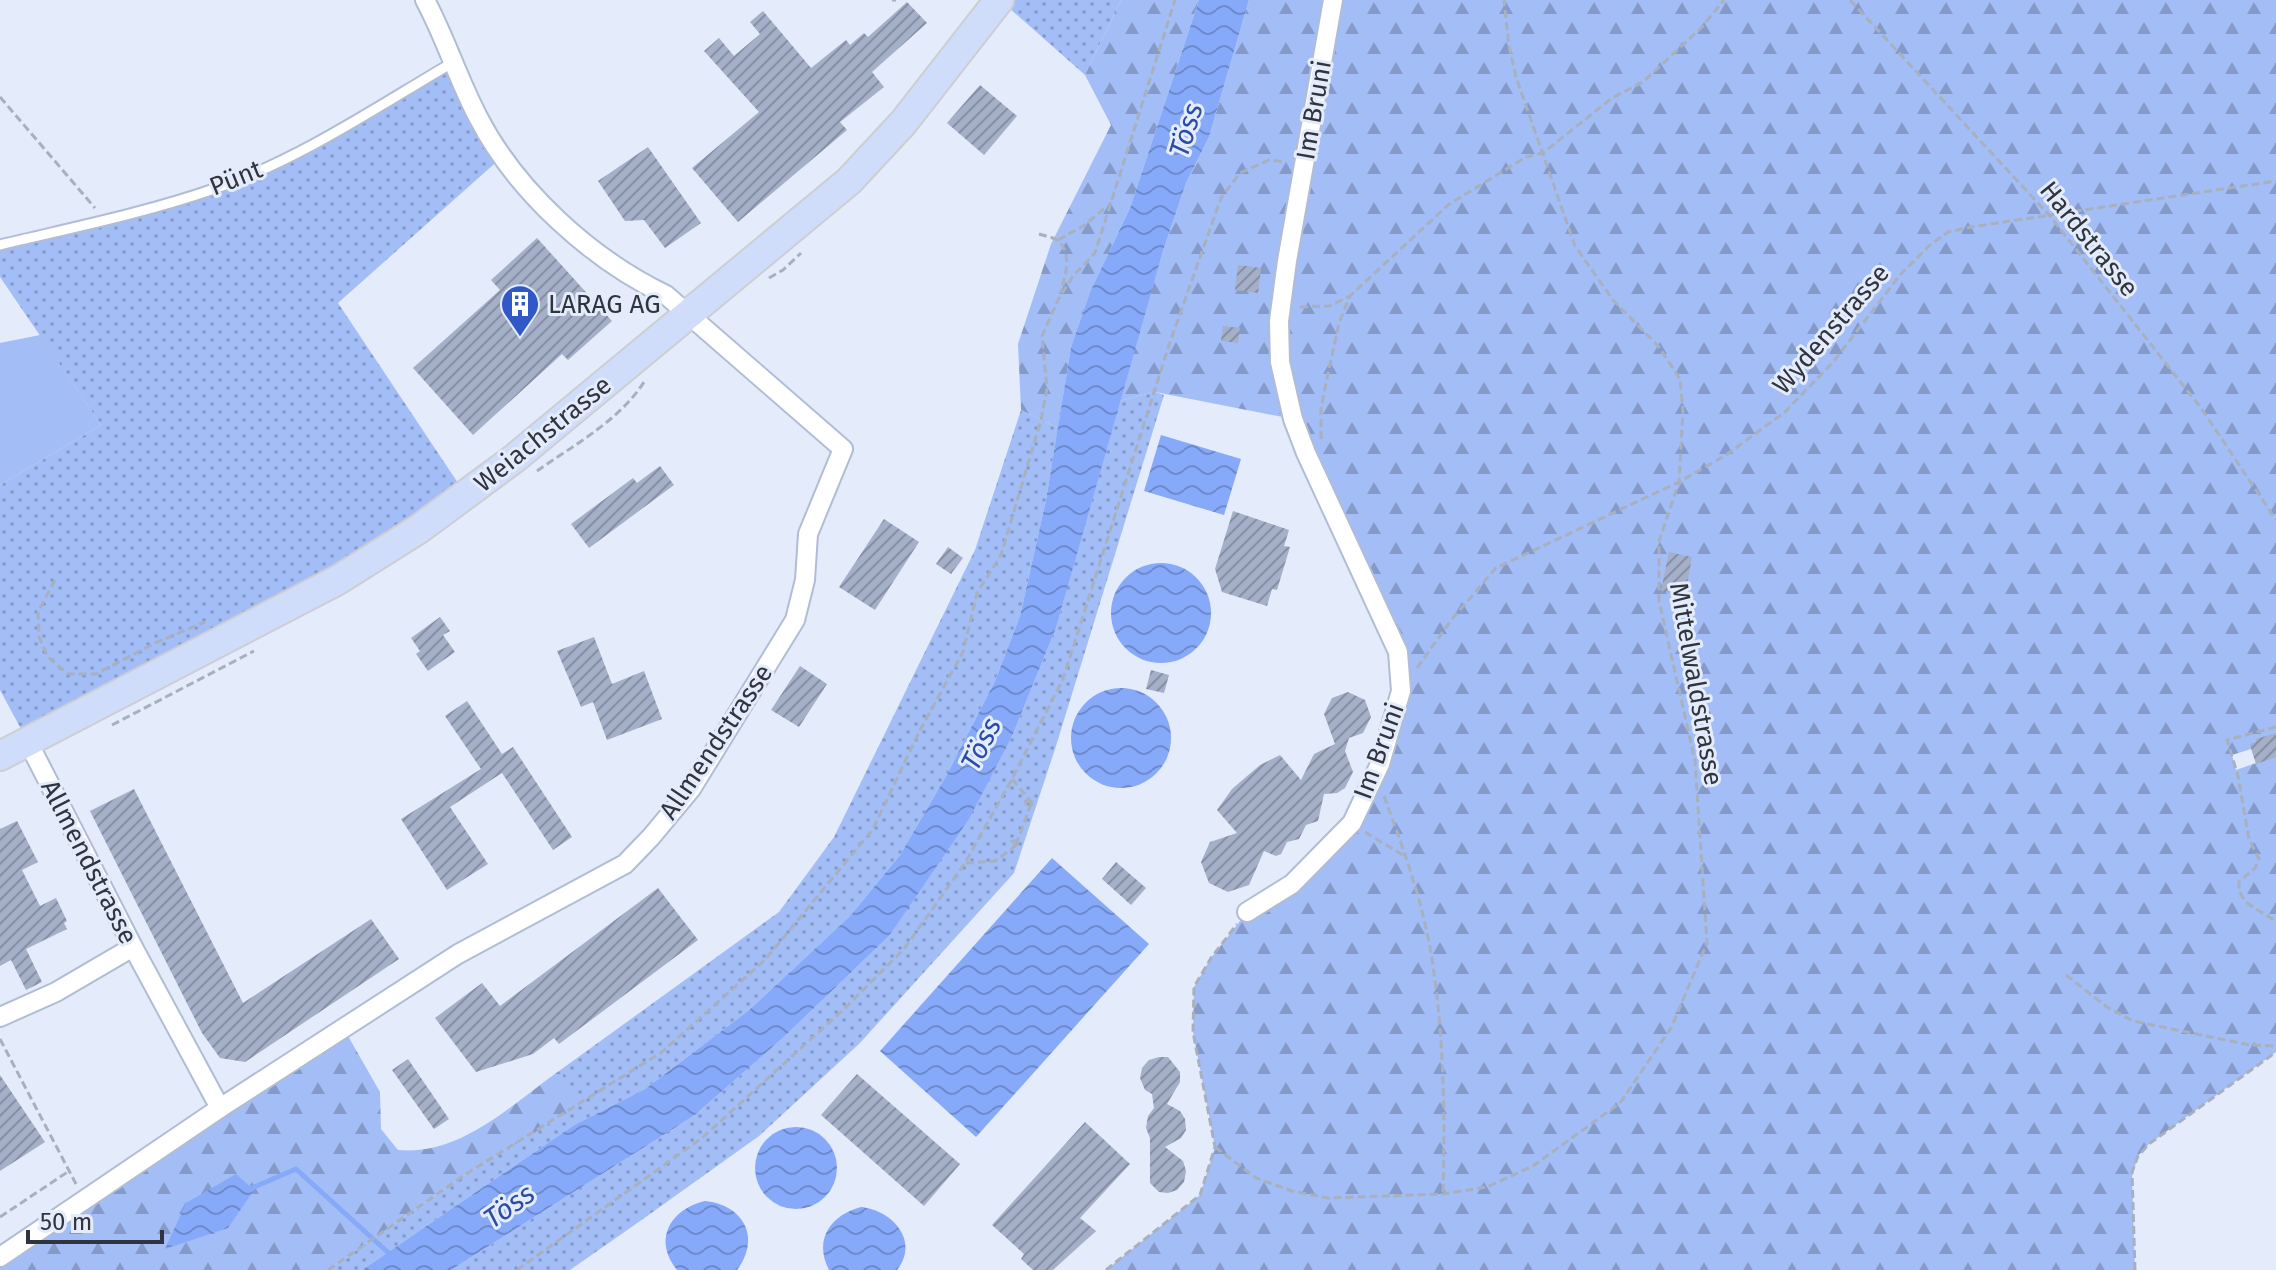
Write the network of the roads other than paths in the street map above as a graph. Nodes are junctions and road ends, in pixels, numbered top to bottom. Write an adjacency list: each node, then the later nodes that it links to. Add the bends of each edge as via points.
1 (425, 0): 4 (street)
2 (999, 0): 6 (main road, Weiachstrasse, via 903,123 849,181)
3 (1333, 0): 9 (street, Im Bruni, via 1281,307 1280,362 1306,453 1398,652 1401,691 1380,764 1352,823 1292,884)
4 (452, 63): 5 (lane, Pünt, via 306,149 215,189); 6 (street, via 479,119 529,193 579,237)
5 (0, 245)
6 (688, 314): 7 (main road, Weiachstrasse, via 515,458 419,529 338,580); 12 (street, Allmendstrasse, via 843,449 808,534 795,620 691,789 625,864 458,954)
7 (28, 742): 8 (main road, Weiachstrasse); 10 (street, Allmendstrasse)
8 (0, 756)
9 (1247, 912)
10 (133, 947): 11 (street); 12 (street, Allmendstrasse)
11 (0, 1017)
12 (220, 1108): 13 (street, Allmendstrasse)
13 (0, 1257)

